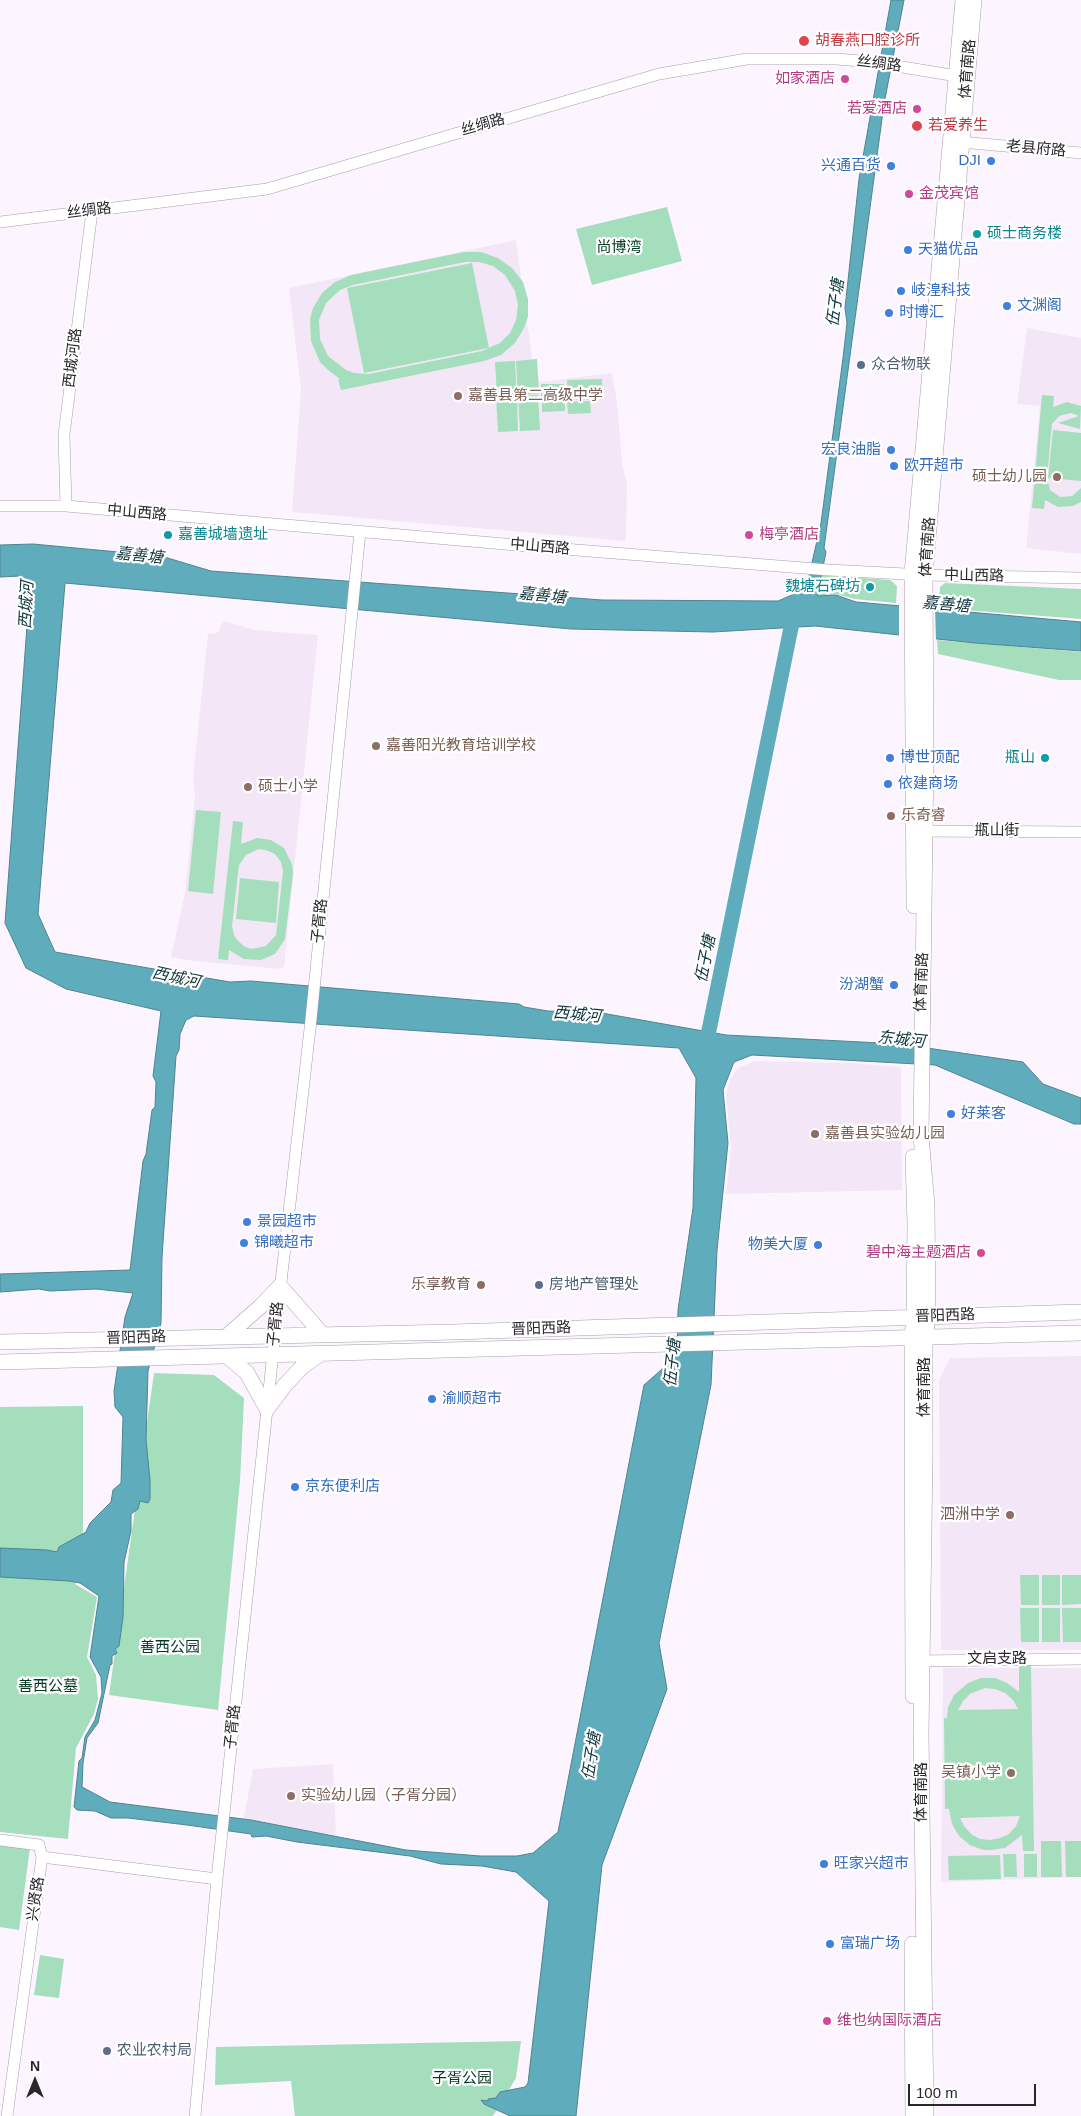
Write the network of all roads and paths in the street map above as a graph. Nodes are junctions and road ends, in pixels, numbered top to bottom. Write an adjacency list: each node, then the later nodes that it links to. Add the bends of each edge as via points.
1 (963, 0): 3 (main road, 体育南路)
2 (974, 0): 3 (main road, 体育南路)
3 (962, 77): 4 (main road, 体育南路); 6 (street, 丝绸路, via 872,62 747,58 659,74 267,189); 11 (main road, 体育南路)
4 (962, 142): 5 (street, 老县府路); 11 (main road, 体育南路)
5 (1081, 153)
6 (92, 211): 7 (street, 丝绸路); 9 (street, 西城河路, via 64,435)
7 (0, 222)
8 (0, 506): 9 (street, 中山西路)
9 (66, 506): 10 (street, 中山西路)
10 (360, 532): 11 (street, 中山西路); 15 (street, 子胥路, via 310,1030)
11 (918, 575): 12 (street, 中山西路); 13 (main road, 体育南路)
12 (1081, 578)
13 (919, 831): 14 (street, 甁山街); 17 (main road, 体育南路, via 917,1093 927,1206)
14 (1081, 832)
15 (280, 1286): 19 (street, 子胥路); 20 (main road); 21 (main road)
16 (1081, 1312): 17 (main road, 晋阳西路)
17 (921, 1317): 20 (main road, 晋阳西路); 22 (main road, 体育南路)
18 (1081, 1333): 22 (main road, 晋阳西路)
19 (274, 1334): 20 (main road, 晋阳西路); 21 (main road, 晋阳西路); 25 (street, 子胥路)
20 (322, 1334)
21 (227, 1336): 23 (main road, 晋阳西路)
22 (918, 1338): 24 (main road, 晋阳西路); 30 (main road, 体育南路)
23 (0, 1342)
24 (320, 1354): 25 (main road, 晋阳西路); 28 (main road, via 285,1385)
25 (272, 1355): 26 (main road, 晋阳西路); 28 (street, 子胥路)
26 (227, 1356): 27 (main road, 晋阳西路); 28 (main road, via 247,1373)
27 (0, 1362)
28 (267, 1410): 33 (street, 子胥路)
29 (1081, 1659): 30 (street, 文启支路)
30 (918, 1660): 36 (main road, 体育南路); 37 (main road, 体育南路)
31 (0, 1840): 32 (street, via 40,1845)
32 (42, 1857): 33 (street, 兴贤路); 34 (street, 兴贤路)
33 (217, 1879): 35 (street, 子胥路)
34 (7, 2116)
35 (195, 2116)
36 (913, 2116)
37 (926, 2116)

